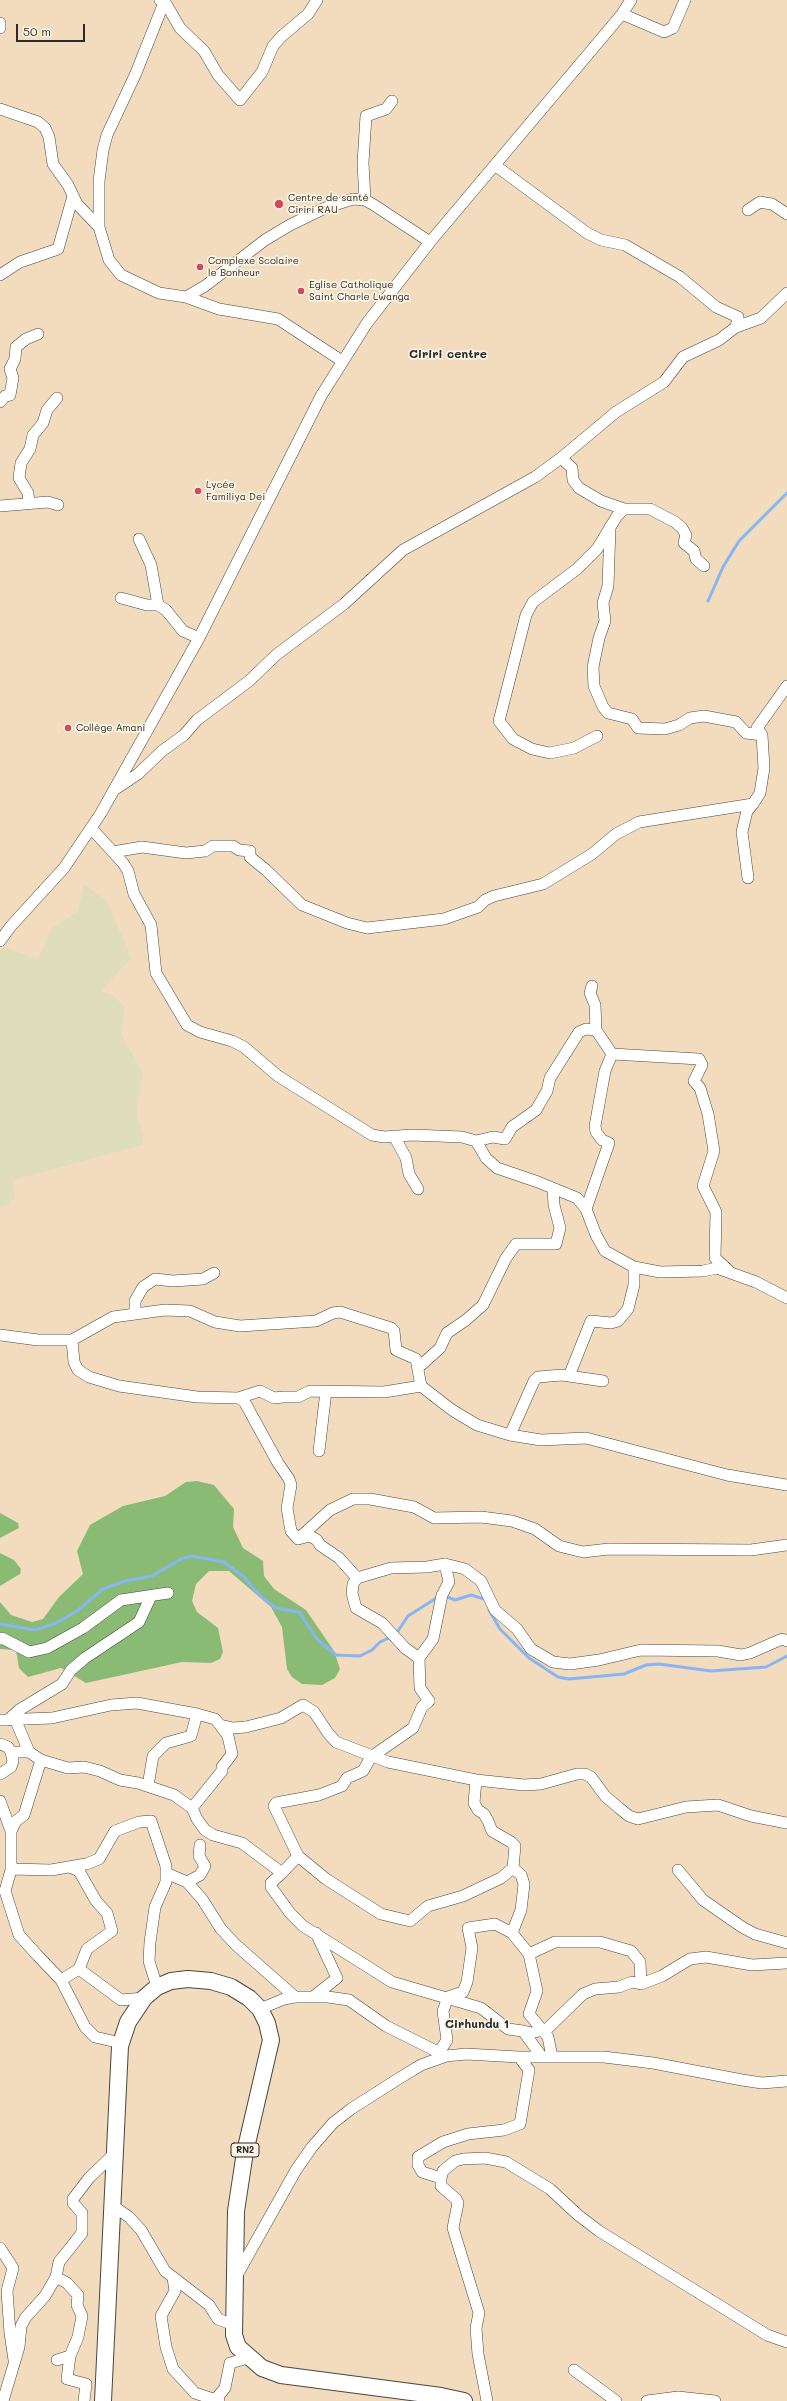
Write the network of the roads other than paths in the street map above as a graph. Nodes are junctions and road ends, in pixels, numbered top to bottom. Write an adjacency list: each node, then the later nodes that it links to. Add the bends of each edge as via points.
1 (317, 0): 4 (street, via 308,14 273,46 262,72 240,100 218,75 204,51 180,28)
2 (631, 0): 5 (street)
3 (685, 0): 5 (street, via 673,28 664,32)
4 (163, 1): 15 (street, via 136,74 106,135 99,181)
5 (622, 14): 10 (street, via 537,113)
6 (0, 23): 7 (street)
7 (0, 28)
8 (392, 101): 12 (street, via 386,109 366,116 363,163)
9 (0, 109): 11 (street, via 38,122 45,128 53,164 68,185)
10 (496, 166): 16 (street); 20 (street, via 587,233 602,240 625,245 680,278 716,307 738,317)
11 (72, 196): 15 (street); 17 (street, via 58,249 20,262)
12 (365, 200): 16 (street); 19 (street, via 353,199 325,208 290,225)
13 (748, 210): 14 (street, via 760,202 772,204)
14 (787, 214)
15 (99, 226): 19 (street, via 100,238 109,260 121,275 159,293)
16 (430, 242): 22 (street, via 367,323)
17 (0, 275)
18 (787, 293): 20 (street, via 761,318)
19 (186, 297): 22 (street, via 219,309 278,319)
20 (736, 327): 25 (street, via 719,340 683,358 664,382 616,412)
21 (38, 334): 24 (street, via 16,347 15,360 10,369 13,378 10,394)
22 (342, 361): 35 (street, via 321,396)
23 (57, 398): 26 (street, via 46,410 43,423 33,435 30,449 21,463 19,478 28,493)
24 (0, 402)
25 (561, 458): 29 (street, via 572,468 573,480 579,488 601,501); 39 (street, via 500,498 403,550 344,604 276,655 249,681 197,720 184,735 162,751 138,774)
26 (29, 503): 27 (street); 28 (street, via 48,502)
27 (0, 506)
28 (58, 506)
29 (624, 509): 30 (street); 32 (street, via 650,508 675,522 686,535 684,543 694,551 696,559)
30 (610, 527): 37 (street, via 608,586 603,603 605,622 597,642 593,667 594,686 603,707 608,713 632,719 638,728 665,729 690,718 704,716 736,722 746,733); 38 (street, via 597,549 577,569 544,596 538,597 528,609 499,721 514,739 532,749 550,753 574,748)
31 (139, 539): 34 (street, via 151,565)
32 (704, 566)
33 (121, 598): 34 (street)
34 (158, 605): 35 (street, via 166,610 183,631)
35 (199, 638): 39 (street)
36 (787, 686): 37 (street, via 757,728)
37 (762, 735): 40 (street, via 762,780 760,793)
38 (597, 736)
39 (113, 791): 41 (street)
40 (753, 804): 42 (street, via 639,822 616,834 592,854 543,884 494,896 484,900 478,907 444,919 367,928 302,905 250,857 250,851 239,850 233,846 213,846 205,851 186,853 142,847); 43 (street, via 747,811 742,832)
41 (91, 828): 42 (street); 44 (street, via 64,868)
42 (113, 852): 48 (street, via 128,872 134,894 151,925 156,973 188,1024 200,1032 244,1047 278,1076 362,1130 384,1137)
43 (748, 878)
44 (0, 941)
45 (592, 986): 46 (street, via 590,992 595,1005)
46 (596, 1030): 47 (street); 49 (street, via 586,1029 579,1032 550,1078 547,1091 536,1110 512,1127 506,1139 493,1137)
47 (612, 1054): 52 (street, via 605,1071 596,1126 596,1132 602,1140 609,1143); 54 (street, via 699,1059 702,1065 694,1081 700,1088 708,1114 714,1151 703,1186 716,1212 715,1258)
48 (394, 1136): 49 (street, via 462,1137); 50 (street, via 406,1158 409,1174)
49 (476, 1141): 51 (street, via 486,1158 496,1168)
50 (418, 1189)
51 (554, 1189): 52 (street, via 577,1198); 60 (street, via 554,1205 560,1228 556,1244 516,1244 506,1258 483,1305 451,1329 440,1348)
52 (586, 1209): 53 (street, via 605,1251)
53 (634, 1267): 54 (street, via 660,1272 703,1271 717,1268); 61 (street, via 634,1285 628,1309 618,1321 591,1321)
54 (729, 1272): 56 (street, via 774,1289)
55 (214, 1273): 57 (street, via 204,1279 155,1279 143,1287 134,1301)
56 (787, 1298)
57 (135, 1313): 59 (street, via 102,1321); 60 (street, via 190,1310 215,1322 240,1326 316,1321 340,1312 391,1328 394,1331 396,1350 416,1359)
58 (0, 1335): 59 (street, via 38,1340)
59 (72, 1340): 65 (street, via 74,1362 78,1370 88,1377 119,1386 197,1397)
60 (419, 1367): 63 (street)
61 (569, 1376): 62 (street); 66 (street, via 544,1376 534,1381)
62 (603, 1381)
63 (421, 1386): 64 (street, via 384,1392); 66 (street, via 463,1418)
64 (326, 1392): 65 (street, via 310,1391 298,1397 274,1398 260,1391); 67 (street)
65 (238, 1398): 69 (street, via 248,1406 289,1479 291,1485 287,1508 288,1523 291,1532)
66 (510, 1435): 68 (street, via 540,1440 586,1438 727,1475)
67 (319, 1451)
68 (787, 1485)
69 (298, 1539): 70 (street, via 330,1510 353,1499 370,1499 414,1507 434,1518 481,1517 512,1521 535,1530 559,1546 583,1552 609,1549 751,1550); 72 (street, via 310,1536 317,1540 339,1558)
70 (787, 1545)
71 (445, 1564): 72 (street, via 391,1568); 76 (street, via 464,1569 481,1581 495,1610 517,1629 531,1650 552,1662 570,1664 641,1650 718,1651 741,1655 782,1639); 77 (street, via 449,1582 442,1595 433,1639)
72 (357, 1578): 77 (street, via 352,1592 356,1608 382,1623 405,1648)
73 (168, 1593): 74 (street)
74 (151, 1596): 75 (street, via 121,1600 83,1628 46,1648 28,1652); 79 (street, via 138,1622 85,1658 71,1670 62,1684 19,1710)
75 (0, 1639)
76 (787, 1641)
77 (419, 1658): 84 (street, via 420,1688 429,1701 422,1708 413,1728)
78 (197, 1714): 79 (street, via 124,1703 52,1718); 80 (street, via 215,1719); 88 (street, via 191,1736 166,1743 153,1756)
79 (8, 1720): 83 (street)
80 (220, 1725): 84 (street, via 233,1728 257,1725 281,1718 303,1705 314,1712 336,1742); 90 (street, via 228,1736 232,1754 222,1767 222,1771)
81 (0, 1744): 82 (street, via 8,1747)
82 (11, 1752): 83 (street); 86 (street, via 11,1767)
83 (29, 1752): 85 (street)
84 (371, 1757): 87 (street); 94 (street, via 363,1771 347,1778 342,1786 319,1795 276,1803 274,1806)
85 (41, 1760): 88 (street, via 68,1768 100,1770 120,1780); 92 (street, via 24,1815 16,1821)
86 (0, 1774)
87 (476, 1780): 91 (street, via 524,1785 541,1784 585,1774 591,1777 605,1796 619,1808 638,1819 686,1807 718,1805 751,1816); 96 (street, via 474,1803 484,1814 492,1831 514,1846)
88 (148, 1786): 90 (street, via 174,1795)
89 (0, 1801): 92 (street)
90 (192, 1808): 100 (street, via 205,1830 213,1835 242,1843)
91 (787, 1823)
92 (11, 1831): 97 (street)
93 (200, 1845): 101 (street, via 200,1856 205,1866 200,1875)
94 (298, 1856): 96 (street, via 326,1879 381,1914 410,1921 428,1906 463,1896 500,1878); 100 (street)
95 (72, 1868): 97 (street); 99 (street, via 99,1859 114,1831 152,1820); 107 (street, via 79,1871 96,1901 107,1913 112,1931 87,1949)
96 (513, 1868): 103 (street, via 521,1875 524,1884 521,1910)
97 (11, 1869): 108 (street, via 5,1891 19,1934)
98 (678, 1870): 104 (street, via 703,1900 742,1927 755,1934)
99 (166, 1873): 101 (street); 110 (street, via 165,1886 155,1907 150,1942 149,1961)
100 (282, 1873): 102 (street, via 271,1883 271,1887 290,1913 303,1926)
101 (188, 1882): 111 (street, via 221,1929)
102 (316, 1933): 112 (street, via 337,1978); 113 (street, via 392,1982)
103 (512, 1933): 105 (street); 113 (street, via 494,1924 468,1928 472,1948 467,1982 463,1992)
104 (787, 1943)
105 (530, 1954): 109 (street, via 555,1942 600,1942 619,1946 631,1951 640,1962); 117 (street, via 536,1992 529,2014)
106 (787, 1963): 109 (street, via 752,1965 706,1957 690,1959 662,1976)
107 (79, 1969): 108 (street); 114 (street, via 122,2000)
108 (61, 1980): 118 (street, via 86,2026 95,2037)
109 (641, 1984): 117 (street, via 632,1982 619,1987 595,1989 583,1994 552,2025)
110 (157, 1988): 114 (highway, RN2); 115 (highway, RN2, via 171,1981 212,1981 231,1987 249,1998)
111 (295, 1997): 112 (street); 115 (street)
112 (313, 1997): 119 (street, via 328,1996 349,2000 386,2026)
113 (448, 1997): 116 (street, via 480,2008 508,2029); 119 (street, via 442,2014 446,2028)
114 (144, 1998): 118 (highway, RN2, via 128,2022)
115 (260, 2009): 129 (highway, RN2, via 267,2022 271,2040 240,2179 236,2211)
116 (523, 2031): 117 (street); 121 (street)
117 (542, 2031): 121 (street, via 548,2037)
118 (121, 2043): 123 (highway, RN2)
119 (443, 2053): 120 (street); 129 (street, via 398,2078 333,2123 296,2170)
120 (519, 2057): 121 (street); 124 (street, via 529,2070 520,2124 504,2130 453,2138 418,2157 418,2165 422,2172)
121 (547, 2057): 122 (street, via 604,2057 653,2063 762,2083)
122 (787, 2081)
123 (116, 2152): 125 (highway, RN2); 127 (street, via 89,2178 73,2199 73,2203 82,2213 82,2233 59,2262)
124 (441, 2178): 131 (street, via 443,2171 455,2161 475,2158 506,2162 550,2189 578,2216 599,2231 767,2335); 142 (street, via 441,2186 458,2203 453,2228 479,2313 476,2328 478,2354)
125 (113, 2206): 128 (street, via 129,2217 141,2230 160,2264); 140 (highway, RN2)
126 (0, 2248): 135 (street, via 12,2268 6,2291)
127 (56, 2277): 132 (street, via 67,2283 78,2295 77,2306 82,2316 78,2338); 135 (street, via 21,2326)
128 (173, 2278): 130 (street, via 209,2306 218,2319); 137 (street, via 175,2291 161,2316 173,2369 195,2394)
129 (234, 2280): 130 (highway, RN2)
130 (234, 2325): 133 (highway, RN2, via 238,2347)
131 (787, 2342)
132 (70, 2356): 134 (street); 139 (street, via 66,2379 86,2384 88,2387)
133 (248, 2358): 137 (street, via 230,2363 225,2388); 141 (highway, RN2, via 262,2368 281,2375)
134 (57, 2360)
135 (15, 2364): 138 (street)
136 (574, 2370): 143 (street)
137 (216, 2400)
138 (3, 2401)
139 (84, 2401)
140 (103, 2401)
141 (464, 2401)
142 (487, 2401)
143 (616, 2401)
144 (647, 2401): 145 (street, via 678,2397)
145 (715, 2401)

